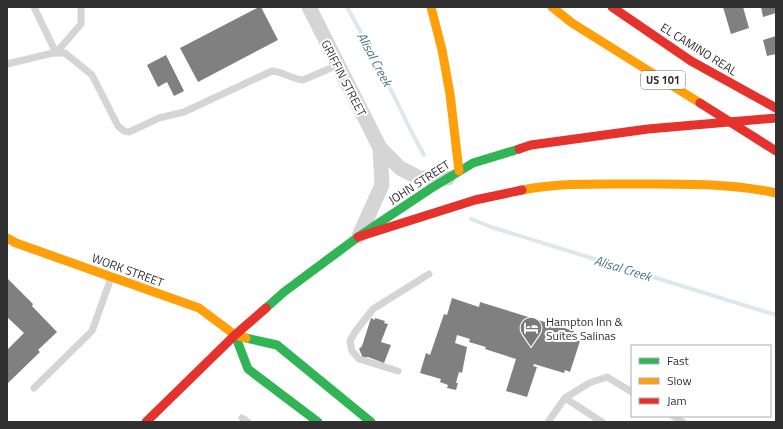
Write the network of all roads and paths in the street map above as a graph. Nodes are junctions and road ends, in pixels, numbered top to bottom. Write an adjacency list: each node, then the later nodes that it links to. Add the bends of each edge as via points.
1 (34, 7): 7 (lane)
2 (81, 7): 7 (lane, via 81,24)
3 (309, 7): 9 (street, GRIFFIN STREET)
4 (431, 7): 14 (main road, via 450,94)
5 (552, 7): 13 (main road, US 101, via 572,23)
6 (612, 7): 10 (main road, EL CAMINO REAL / US 101, via 691,61)
7 (56, 53): 8 (lane); 9 (lane, via 65,53 92,75 118,126 129,132 159,118 184,112 272,71 303,80)
8 (7, 64)
9 (338, 65): 12 (street, GRIFFIN STREET)
10 (776, 108)
11 (776, 118): 14 (main road, JOHN STREET, via 648,129 531,145 473,163)
12 (380, 148): 14 (street, GRIFFIN STREET, via 400,168 420,178); 16 (street, GRIFFIN STREET, via 382,185)
13 (776, 151)
14 (454, 174): 16 (main road, JOHN STREET)
15 (776, 193): 16 (main road, via 700,184 587,184 533,188 475,200)
16 (358, 237): 20 (main road, JOHN STREET, via 284,292)
17 (8, 241): 19 (main road, WORK STREET)
18 (429, 274): 21 (lane, via 373,309 354,332 350,341 352,351 359,359)
19 (112, 276): 20 (main road, WORK STREET, via 199,308); 22 (lane, via 92,331)
20 (235, 336): 25 (main road, JOHN STREET); 26 (main road, via 248,369); 27 (main road, WORK STREET, via 277,345)
21 (398, 371)
22 (34, 388)
23 (631, 391): 24 (lane, via 607,377 589,383)
24 (565, 398): 28 (lane); 29 (lane)
25 (146, 422)
26 (318, 422)
27 (371, 422)
28 (548, 422)
29 (602, 422)

